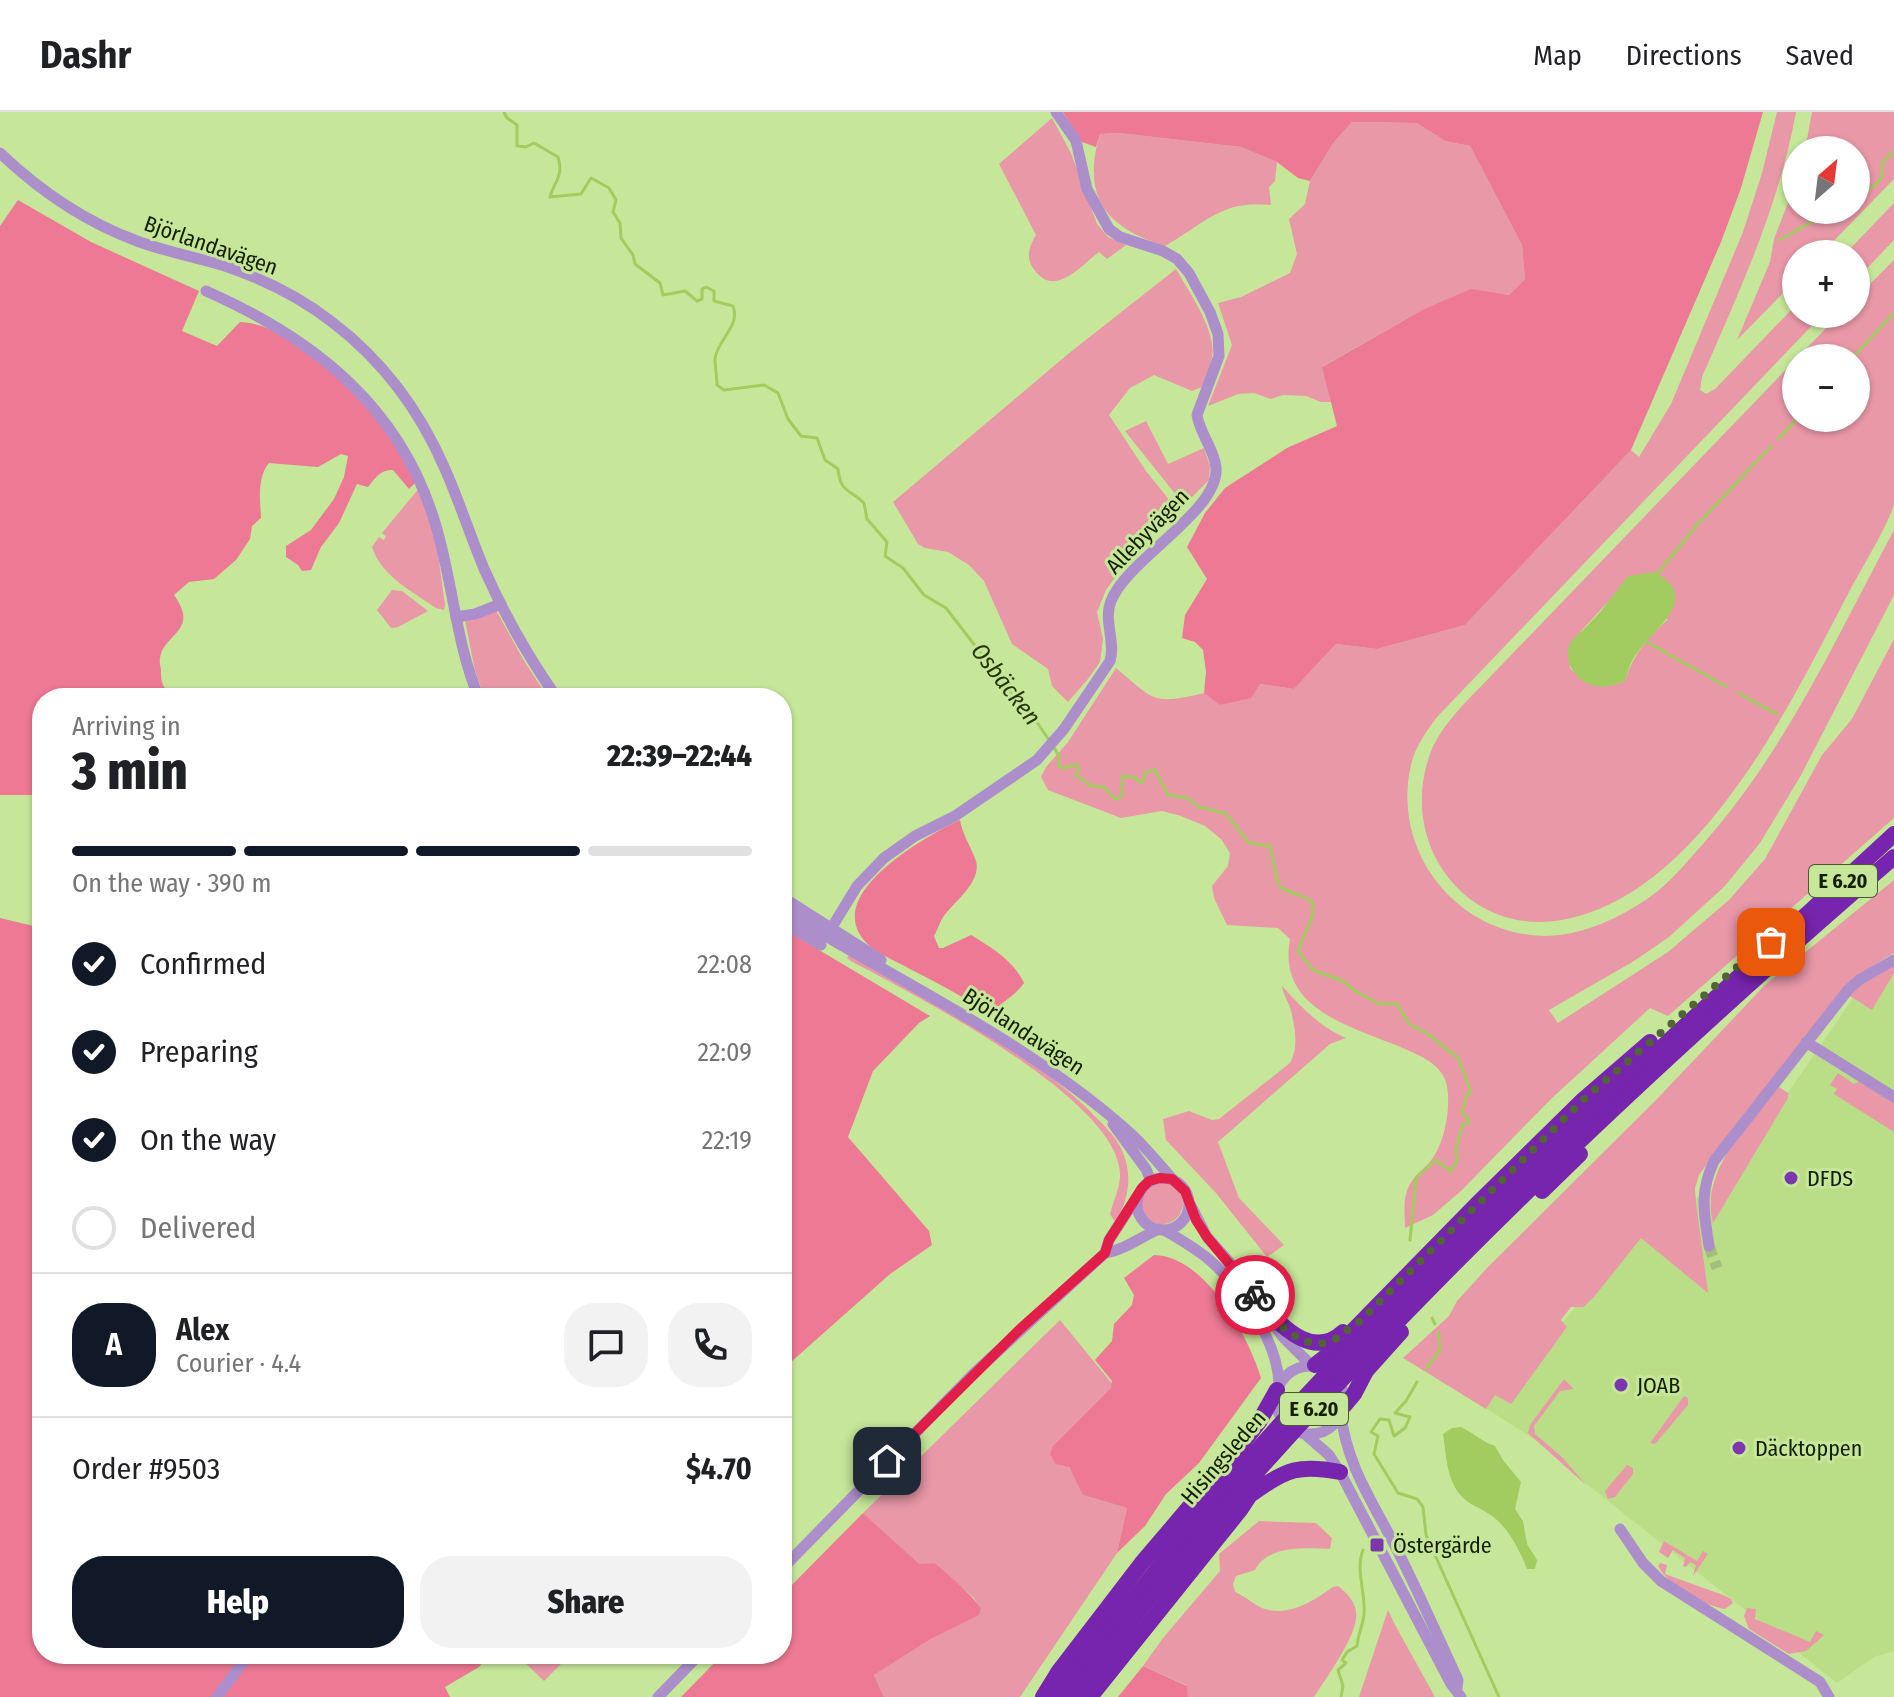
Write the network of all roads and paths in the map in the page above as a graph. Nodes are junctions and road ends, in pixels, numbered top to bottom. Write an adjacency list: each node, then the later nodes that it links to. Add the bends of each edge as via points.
1 (1056, 112): 14 (street, Allebyvägen, via 1076,141 1082,177 1104,223 1120,237 1163,251 1183,265 1215,324 1217,364 1197,415 1216,467 1214,481 1199,507 1116,592 1108,611 1110,661 1056,739 1017,776 884,858 857,886)
2 (0, 153): 4 (street, Björlandavägen, via 78,213 140,242 256,278 348,335 392,380 429,435)
3 (206, 291): 5 (street, Björlandavägen, via 307,346 387,423 429,504)
4 (501, 604): 5 (street); 7 (street, Björlandavägen)
5 (456, 617): 6 (street, Björlandavägen)
6 (476, 688)
7 (550, 688)
8 (1894, 834): 13 (highway, Hisingsleden / E 6.20)
9 (1894, 857): 13 (highway, Hisingsleden / E 6.20)
10 (792, 906): 14 (street, Björlandavägen)
11 (792, 916): 14 (street, Björlandavägen)
12 (792, 925): 14 (street, Björlandavägen)
13 (1796, 933): 27 (highway, via 1751,955 1583,1100); 30 (highway, via 1731,1009 1415,1318 1366,1371); 35 (highway, Hisingsleden / E 6.20, via 1545,1164)
14 (826, 937): 18 (street, Björlandavägen, via 1042,1062)
15 (1894, 960): 16 (street, via 1859,980)
16 (1806, 1042): 17 (street); 24 (street, via 1714,1161 1702,1198)
17 (1894, 1097)
18 (1106, 1114): 19 (street, Björlandavägen); 20 (street, Björlandavägen)
19 (1151, 1181): 20 (street); 21 (street)
20 (1174, 1181): 22 (street)
21 (1137, 1197): 23 (street, via 1142,1220); 25 (street)
22 (1189, 1202): 23 (street, via 1184,1218); 26 (street, via 1207,1237)
23 (1162, 1230): 25 (street); 29 (street, via 1205,1256 1233,1287 1277,1361)
24 (1709, 1246)
25 (1105, 1253): 36 (street, via 973,1374)
26 (1264, 1308): 27 (highway, via 1292,1335 1317,1343 1332,1341); 28 (street, via 1282,1336)
27 (1358, 1323): 28 (highway)
28 (1313, 1365): 29 (street, via 1293,1370); 30 (street, via 1338,1380)
29 (1278, 1387): 31 (street, via 1280,1417); 42 (highway, via 1259,1422 1141,1564)
30 (1342, 1410): 31 (street, via 1326,1430); 39 (street, via 1345,1444 1361,1484 1419,1596 1458,1680)
31 (1303, 1433): 32 (street, via 1326,1451); 33 (highway)
32 (1340, 1472): 33 (highway, via 1315,1467 1287,1471); 39 (street)
33 (1252, 1494): 45 (highway)
34 (1620, 1529): 46 (street, via 1661,1581 1820,1682)
35 (1192, 1536): 43 (highway, Hisingsleden / E 6.20); 44 (highway, Hisingsleden / E 6.20)
36 (792, 1559)
37 (242, 1664): 40 (street)
38 (690, 1664): 41 (street)
39 (1459, 1693)
40 (217, 1697)
41 (658, 1697)
42 (1043, 1697)
43 (1058, 1697)
44 (1073, 1697)
45 (1090, 1697)
46 (1829, 1697)

